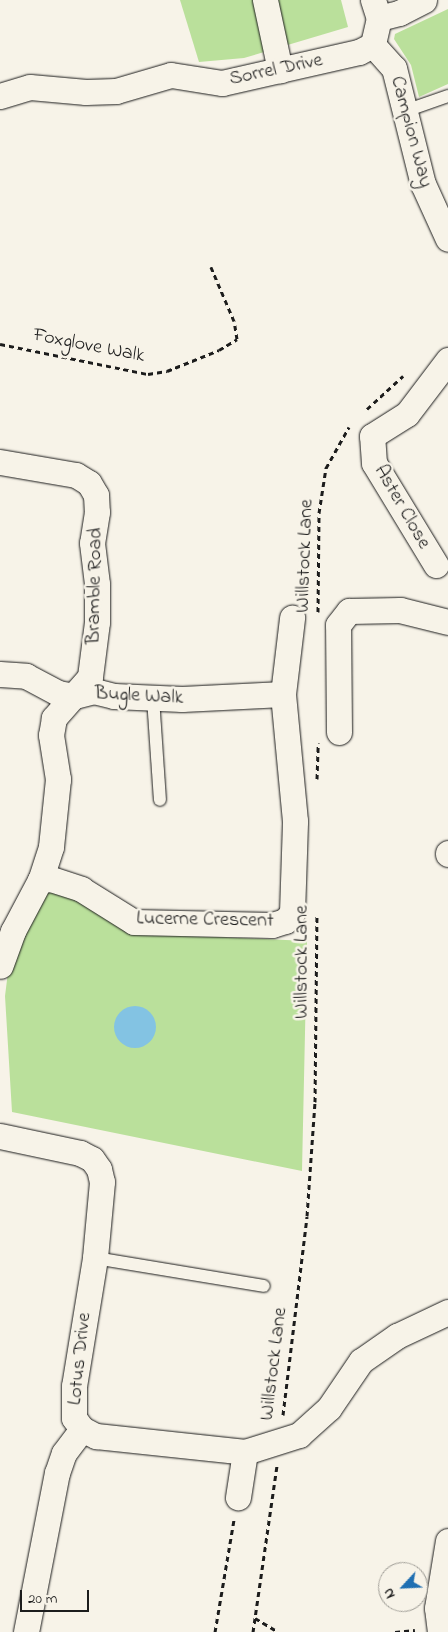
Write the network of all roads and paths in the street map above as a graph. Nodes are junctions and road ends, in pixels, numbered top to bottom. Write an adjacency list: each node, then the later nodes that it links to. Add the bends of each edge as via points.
1 (264, 0): 5 (street)
2 (424, 0): 3 (street, via 399,13)
3 (376, 9): 4 (street)
4 (374, 44): 5 (street, Sorrel Drive, via 360,52); 8 (street, Campion Way, via 394,68)
5 (280, 70): 6 (street, Sorrel Drive, via 222,83 171,76 116,91 30,87)
6 (0, 96)
7 (448, 96): 8 (lane)
8 (405, 111): 9 (street, Campion Way, via 423,184)
9 (448, 239)
10 (211, 267): 11 (path, Foxglove Walk, via 234,321 237,339 219,350 167,371 148,374)
11 (0, 344)
12 (448, 360): 17 (street, Aster Close, via 407,414 372,436 374,463)
13 (410, 371): 14 (path)
14 (365, 411)
15 (350, 424): 19 (path, Willstock Lane, via 326,468 319,513)
16 (0, 462): 23 (street, Bramble Road, via 76,475 89,483 96,494 92,542 97,622 90,677)
17 (436, 565)
18 (292, 618): 22 (street, Lucerne Crescent)
19 (318, 621)
20 (448, 622): 25 (street, via 400,610 350,611 338,624)
21 (0, 674): 23 (street, Bugle Walk, via 26,676 58,693)
22 (283, 694): 24 (street, Bugle Walk); 28 (street, Lucerne Crescent, via 295,821 292,913 285,921 272,925 134,922 81,889 51,879)
23 (75, 696): 24 (street, Bugle Walk, via 94,691 114,696); 28 (street, Bramble Road, via 54,718 51,735 58,779 57,812 51,847)
24 (152, 698): 27 (lane)
25 (328, 733): 26 (path)
26 (317, 789)
27 (160, 800)
28 (40, 880): 30 (street, Bramble Road, via 12,931)
29 (317, 912): 36 (path, Willstock Lane, via 314,1112 307,1216)
30 (0, 966)
31 (0, 1136): 32 (street, Lotus Drive, via 80,1153 92,1159 102,1182)
32 (95, 1258): 33 (lane); 35 (street, Lotus Drive, via 74,1386 74,1418)
33 (264, 1286)
34 (448, 1312): 36 (street, via 397,1336 361,1361 329,1408 299,1435)
35 (82, 1429): 37 (street, Lotus Drive, via 96,1436); 41 (street, via 64,1453 57,1473)
36 (280, 1441): 37 (street); 40 (path, Willstock Lane)
37 (245, 1452): 38 (street)
38 (238, 1497): 42 (path)
39 (448, 1541): 45 (street, via 436,1608)
40 (255, 1617): 43 (path, Willstock Lane); 44 (path)
41 (26, 1632)
42 (215, 1632)
43 (253, 1632)
44 (278, 1632)
45 (440, 1632)

